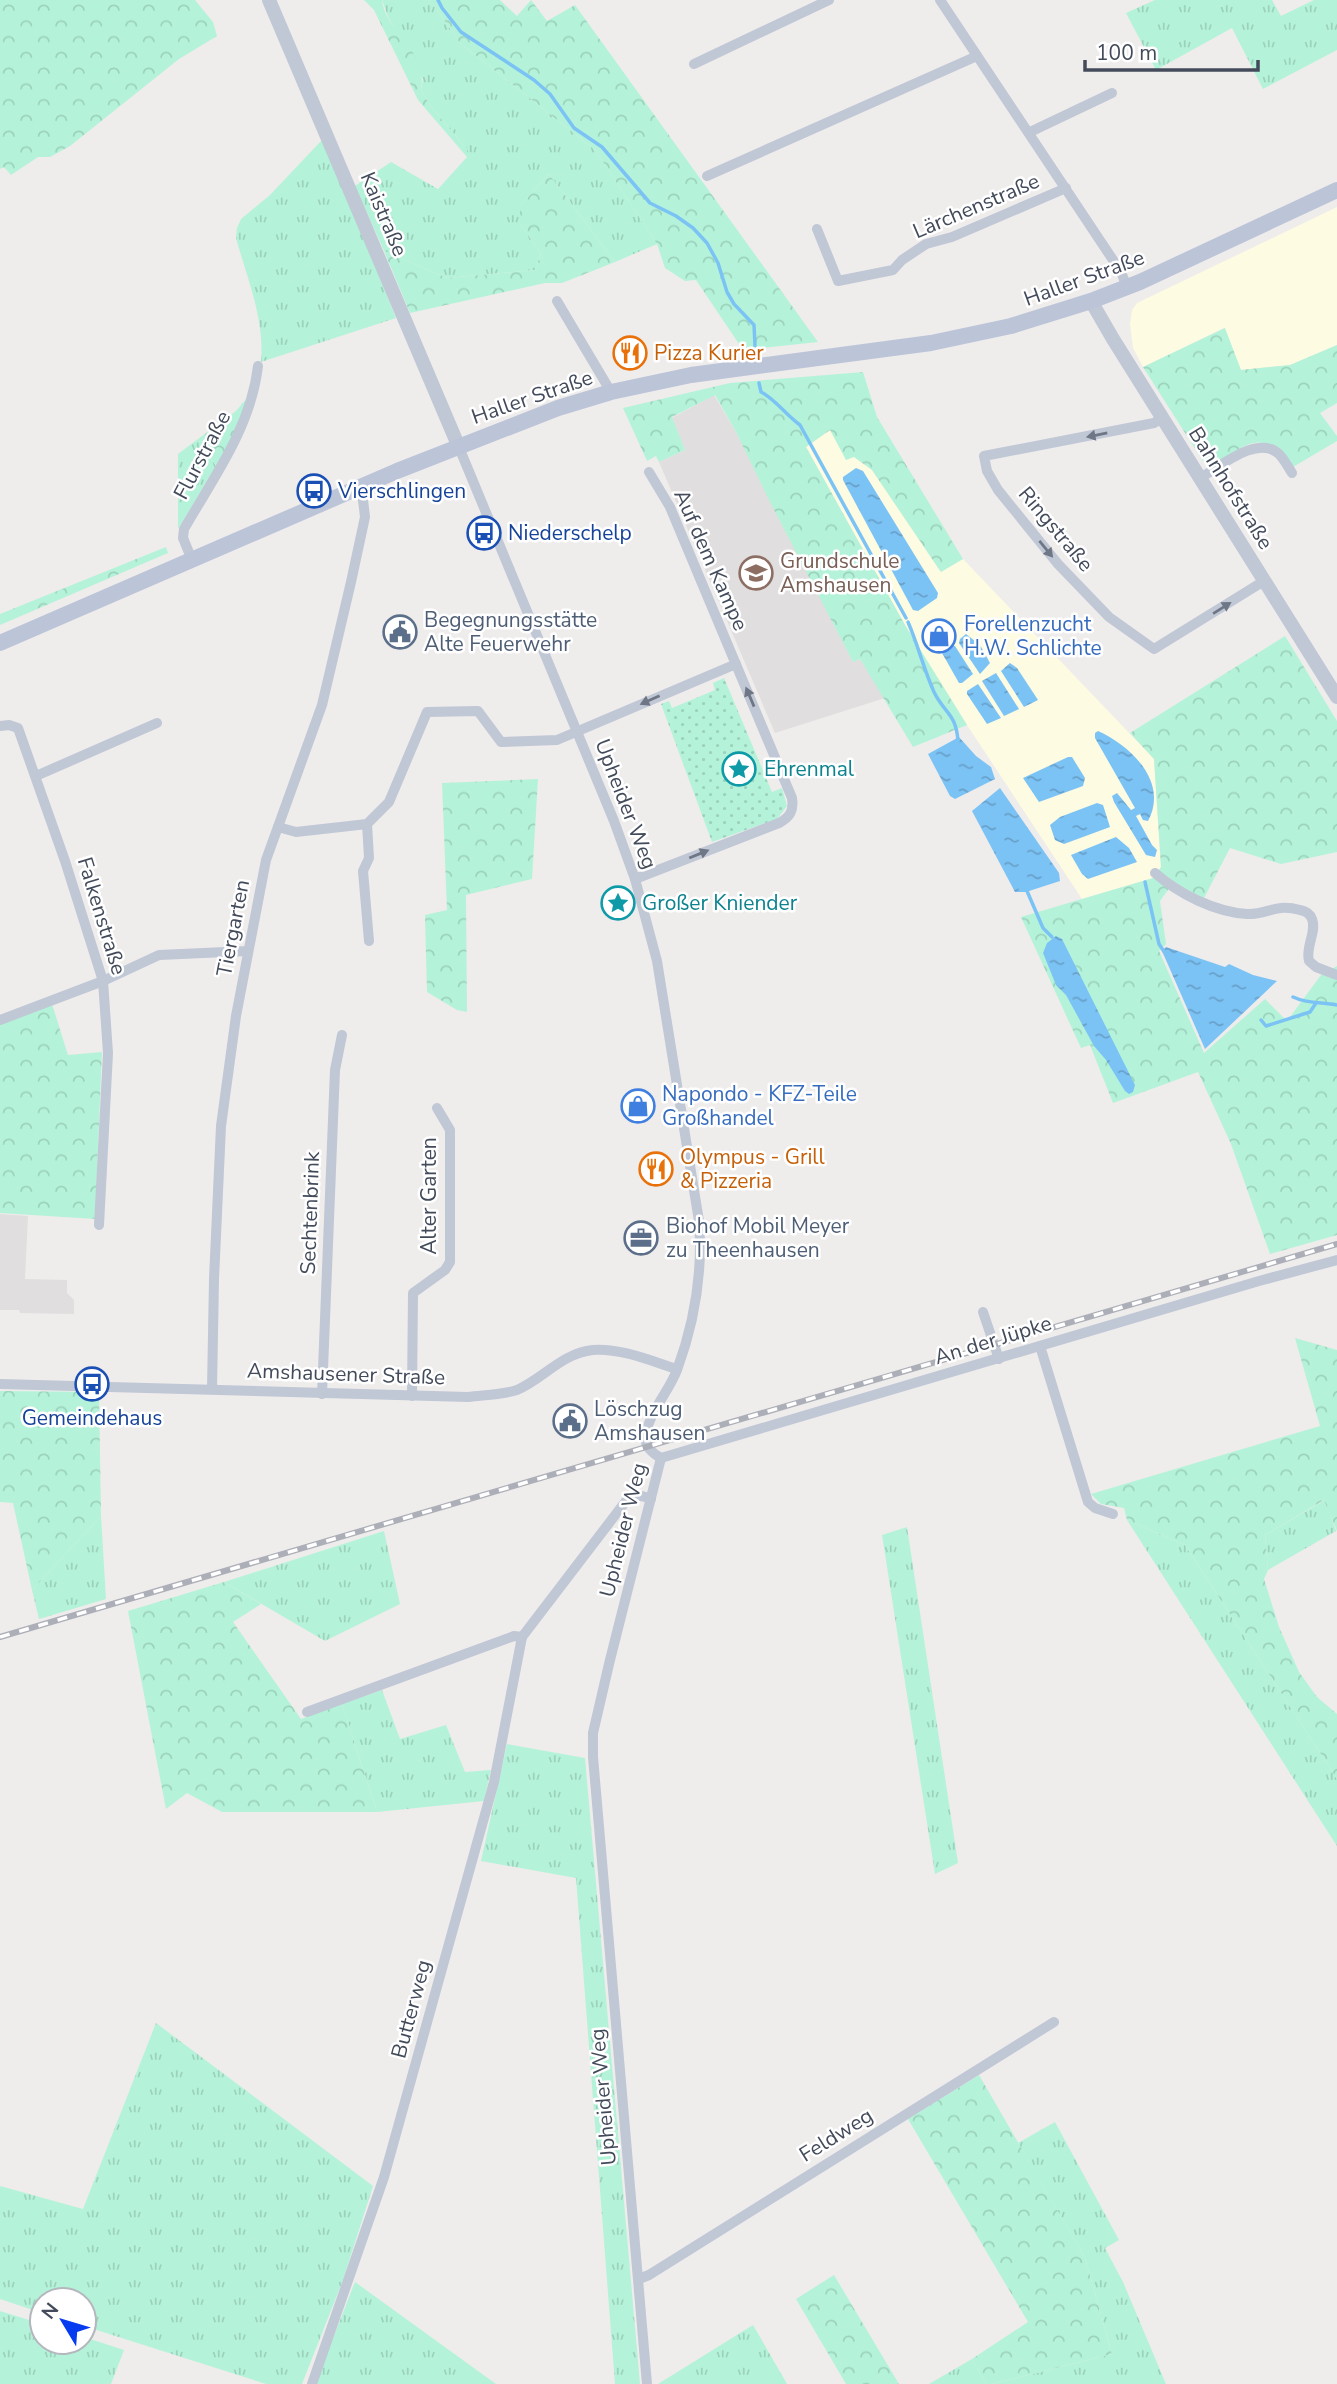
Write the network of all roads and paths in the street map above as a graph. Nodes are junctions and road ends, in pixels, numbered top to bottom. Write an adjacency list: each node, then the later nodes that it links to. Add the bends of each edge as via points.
1 (269, 0): 18 (street, Kaistraße)
2 (829, 0): 5 (street)
3 (940, 0): 4 (street)
4 (977, 55): 7 (street); 8 (street)
5 (694, 64)
6 (1112, 93): 7 (street)
7 (1030, 132): 9 (street)
8 (706, 176)
9 (1066, 188): 11 (street, Lärchenstraße, via 926,244 893,270 838,281); 12 (street)
10 (1337, 190): 12 (main road, Haller Straße)
11 (817, 229)
12 (1127, 287): 14 (main road, Haller Straße)
13 (557, 301): 16 (street)
14 (1091, 301): 16 (main road, Haller Straße, via 1011,326 931,343 691,375); 17 (street, Bahnhofstraße)
15 (258, 366): 23 (street, Flurstraße, via 243,426 184,529)
16 (611, 392): 18 (main road, Haller Straße)
17 (1162, 418): 21 (street, Bahnhofstraße); 24 (street, Ringstraße, one-way to 24, via 1096,436 984,456 987,471 1058,564 1109,617 1154,649)
18 (458, 445): 22 (main road, Haller Straße); 30 (street, Upheider Weg)
19 (649, 472): 26 (street, Auf dem Kampe, via 670,507)
20 (1292, 473): 21 (street, via 1279,453 1261,447)
21 (1200, 478): 24 (street, Bahnhofstraße)
22 (358, 488): 23 (main road, Haller Straße); 33 (street, Tiergarten, via 365,517 342,624 322,705)
23 (192, 560): 25 (main road, Haller Straße)
24 (1264, 581): 27 (street, Bahnhofstraße)
25 (0, 643)
26 (736, 664): 30 (street, Auf dem Kampe, one-way to 30); 35 (street, Auf dem Kampe, one-way to 26, via 779,823 791,813 792,798)
27 (1337, 697)
28 (157, 723): 31 (street)
29 (0, 726): 31 (street, Falkenstraße, via 18,728)
30 (577, 732): 32 (street, Auf dem Kampe, via 557,740 501,741 478,711 427,712 389,802); 35 (street, Upheider Weg)
31 (36, 776): 39 (street, Falkenstraße)
32 (367, 824): 33 (street, via 296,832); 36 (street, via 369,858 363,871)
33 (278, 827): 37 (street, Tiergarten, via 266,860)
34 (1155, 873): 38 (street, via 1169,885 1228,911 1250,914 1285,906 1306,912 1313,920 1309,961)
35 (635, 879): 48 (street, Upheider Weg, via 657,961 702,1256 700,1283)
36 (369, 941)
37 (247, 951): 39 (street, via 159,955); 50 (street, Tiergarten, via 221,1126)
38 (1337, 975)
39 (103, 981): 40 (street); 43 (street, Falkenstraße, via 108,1053)
40 (0, 1020)
41 (342, 1035): 51 (street, Sechtenbrink, via 335,1070)
42 (437, 1108): 52 (street, Alter Garten, via 450,1130 450,1262 413,1293)
43 (99, 1225)
44 (1337, 1260): 46 (street, An der Jüpke)
45 (983, 1312): 47 (street)
46 (1040, 1346): 47 (street, An der Jüpke); 55 (street, via 1088,1502)
47 (999, 1359): 53 (street, An der Jüpke)
48 (677, 1369): 52 (street, Amshausener Straße, via 635,1356 591,1350 556,1364 515,1391 468,1397); 53 (street, Upheider Weg, via 645,1434 648,1447)
49 (0, 1384): 50 (street, Amshausener Straße)
50 (212, 1389): 51 (street, Amshausener Straße)
51 (323, 1394): 52 (street, Amshausener Straße)
52 (412, 1396)
53 (661, 1458): 54 (street, Upheider Weg)
54 (651, 1499): 56 (street, Butterweg, via 629,1497); 59 (street, Upheider Weg, via 593,1733)
55 (1113, 1514)
56 (522, 1637): 57 (street, via 514,1636); 60 (street, Butterweg, via 494,1782 384,2177)
57 (307, 1712)
58 (1054, 2022): 59 (street, Feldweg)
59 (639, 2279): 61 (street, Upheider Weg)
60 (312, 2384)
61 (647, 2384)

